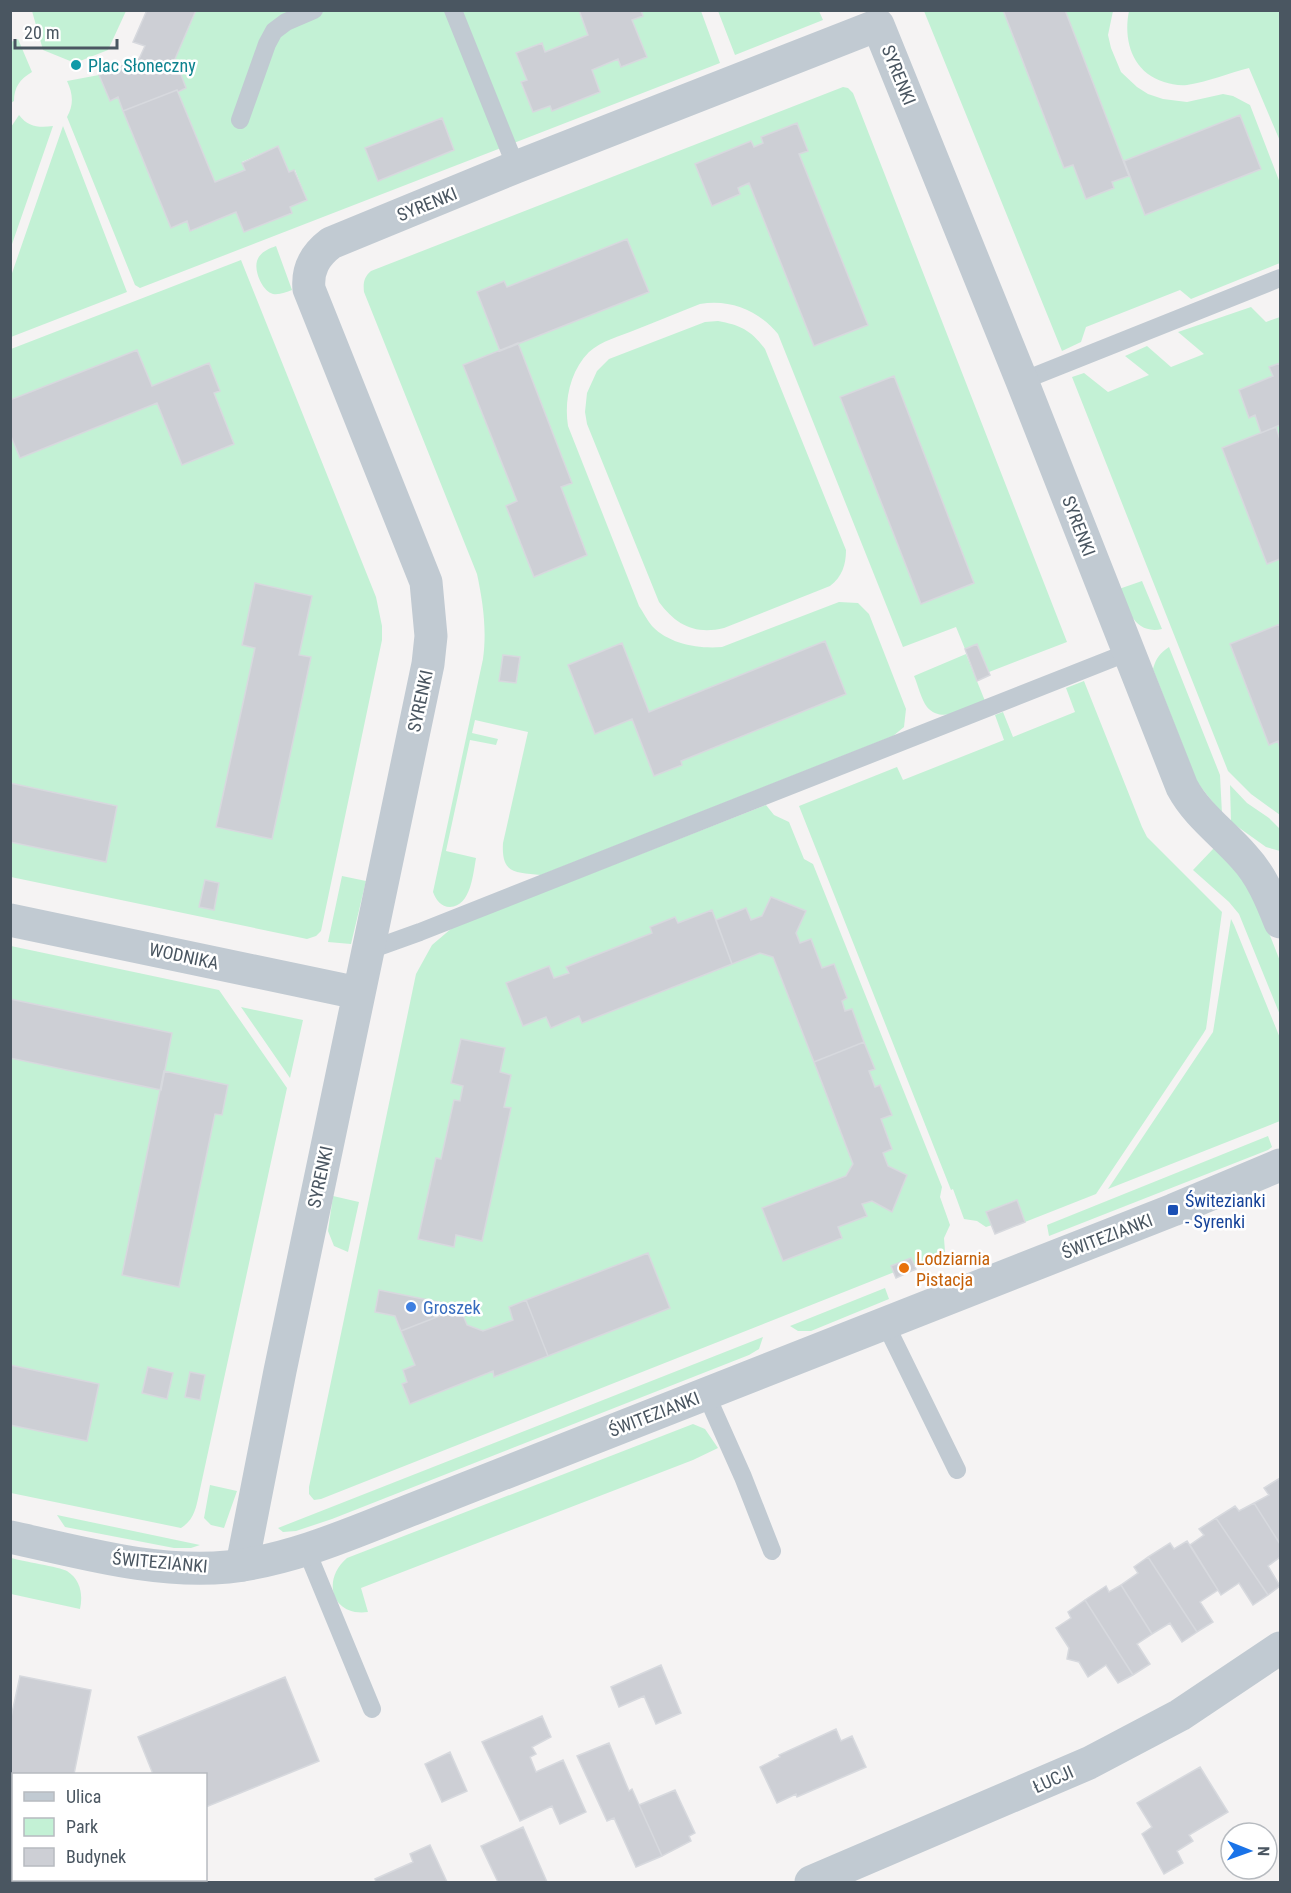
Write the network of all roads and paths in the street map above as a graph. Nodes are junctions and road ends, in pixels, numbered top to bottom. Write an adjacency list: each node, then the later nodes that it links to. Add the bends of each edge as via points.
1 (314, 10): 4 (lane, via 274,31)
2 (453, 10): 5 (lane)
3 (876, 18): 5 (street, SYRENKI); 7 (street, SYRENKI)
4 (240, 120)
5 (516, 167): 11 (street, SYRENKI, via 331,243 320,251 308,278 309,289 426,582 431,636)
6 (1281, 278): 7 (lane)
7 (1022, 381): 8 (street, SYRENKI)
8 (1129, 652): 10 (street, SYRENKI, via 1182,787 1199,812 1250,864); 11 (lane)
9 (10, 920): 12 (street, WODNIKA)
10 (1281, 922)
11 (367, 951): 12 (street, SYRENKI)
12 (358, 993): 20 (street, SYRENKI)
13 (1281, 1165): 14 (street, ŚWITEZIANKI)
14 (885, 1323): 15 (street, ŚWITEZIANKI); 16 (lane)
15 (706, 1394): 18 (street, ŚWITEZIANKI); 19 (lane)
16 (957, 1470)
17 (10, 1537): 20 (street, ŚWITEZIANKI, via 156,1566 207,1568)
18 (306, 1550): 20 (street, ŚWITEZIANKI); 22 (lane)
19 (772, 1551)
20 (242, 1564)
21 (1281, 1648): 23 (street, ŁUCJI, via 1180,1715 1089,1763)
22 (372, 1709)
23 (811, 1882)

